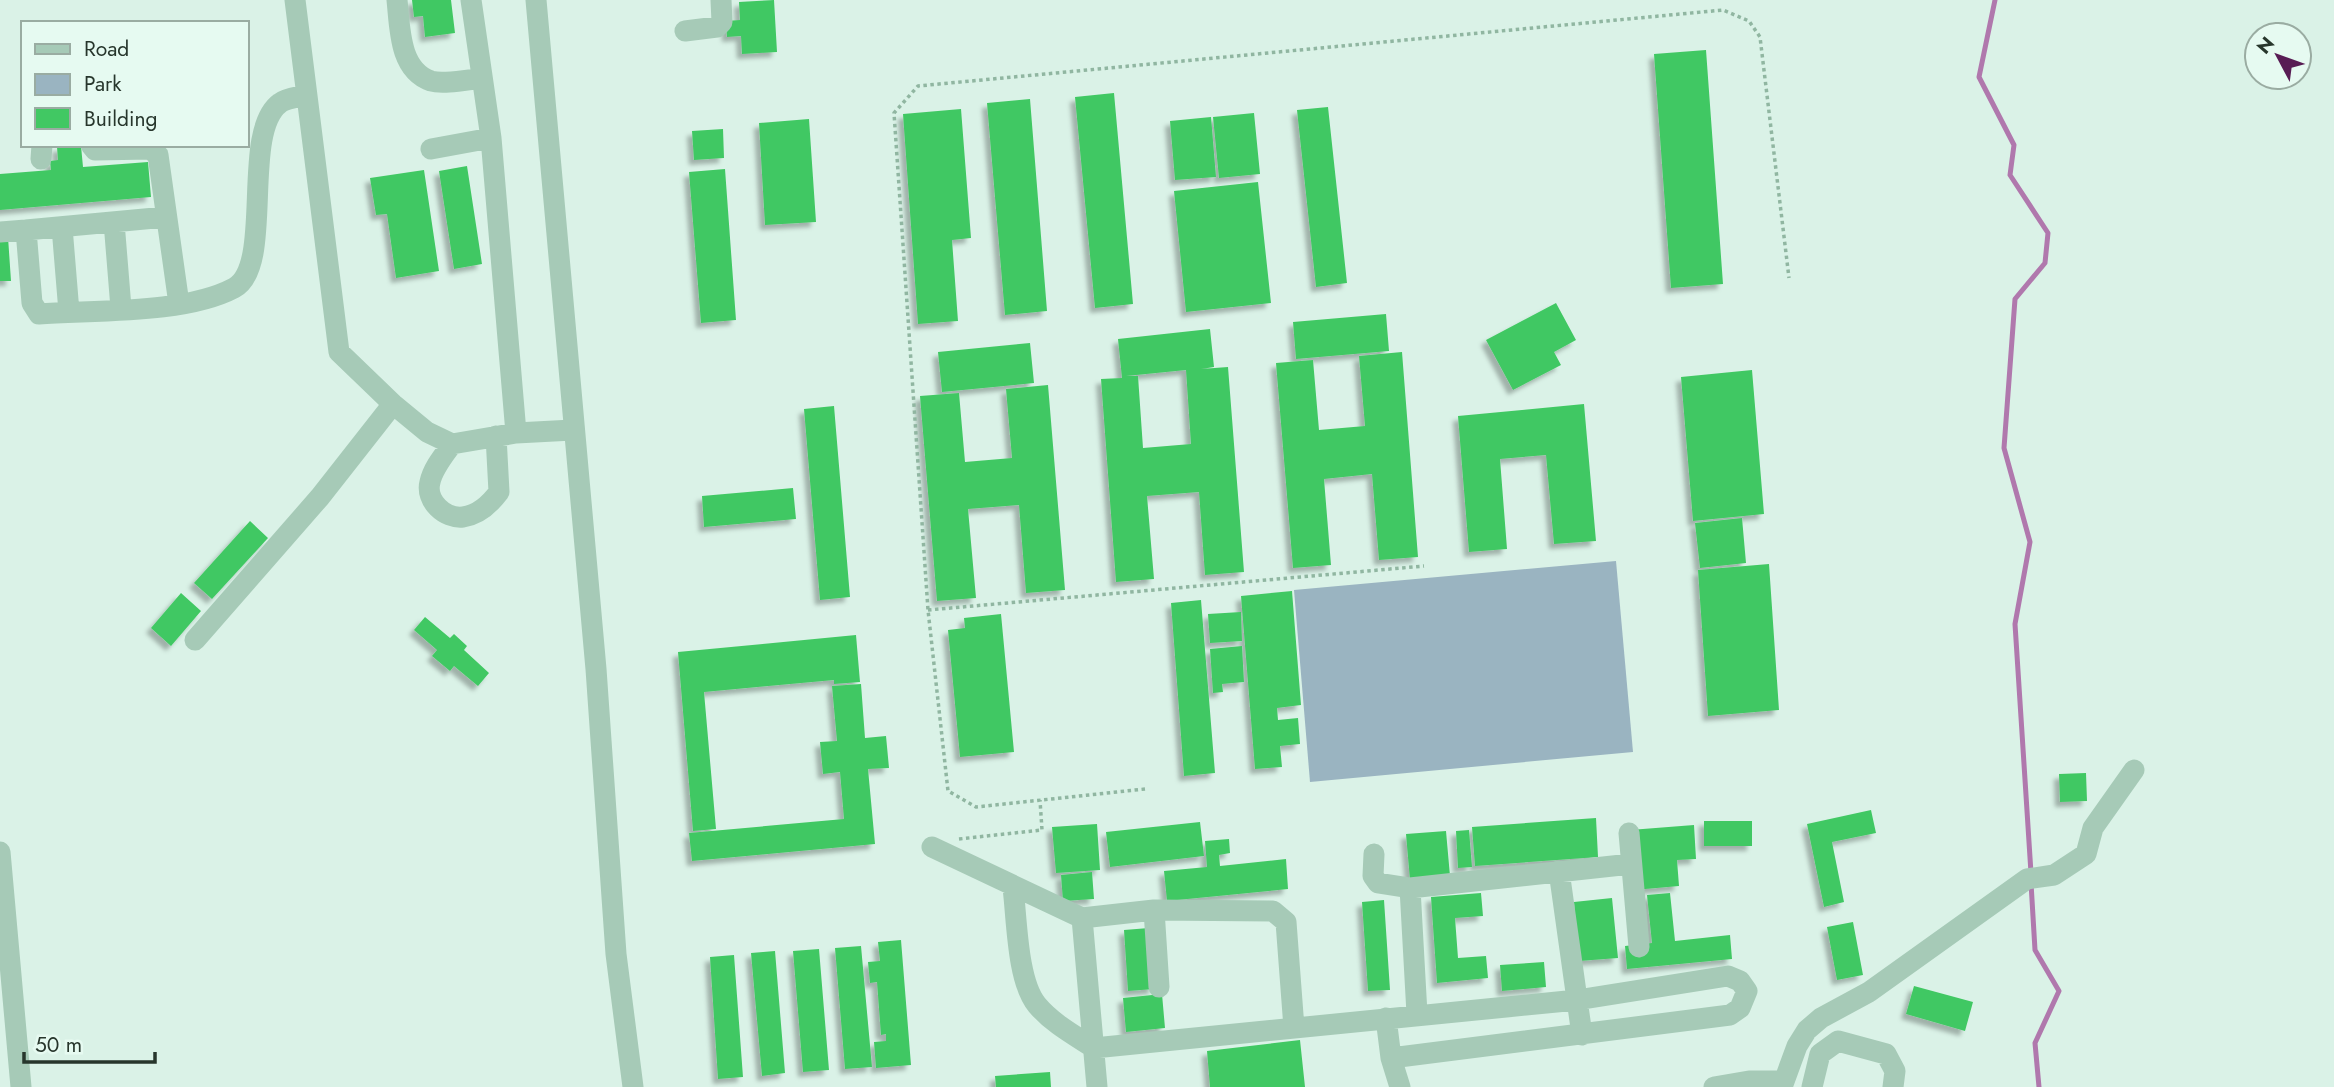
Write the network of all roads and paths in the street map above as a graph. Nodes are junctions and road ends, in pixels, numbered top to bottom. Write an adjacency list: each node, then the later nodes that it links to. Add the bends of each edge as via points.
1 (295, 0): 8 (street)
2 (397, 0): 7 (street, via 403,47 411,67 432,81)
3 (471, 0): 7 (street)
4 (536, 0): 22 (street)
5 (721, 0): 6 (street, via 722,22 717,27)
6 (685, 32)
7 (481, 79): 9 (street)
8 (306, 95): 18 (street, via 281,102 264,124 252,259 237,286); 21 (street, via 339,352)
9 (491, 138): 11 (street); 23 (street)
10 (93, 147): 12 (street, via 150,149 158,155)
11 (431, 149)
12 (166, 217): 13 (street); 18 (street)
13 (114, 222): 14 (street); 19 (street)
14 (62, 227): 15 (street); 20 (street)
15 (26, 230): 16 (street); 20 (street, via 32,303 39,314)
16 (0, 232)
17 (1789, 278): 26 (path, via 1760,37 1749,21 1723,10 918,86 894,113)
18 (179, 304): 19 (street)
19 (121, 308): 20 (street)
20 (69, 312)
21 (393, 404): 24 (street, via 427,432); 27 (street, via 320,497)
22 (573, 430): 23 (street); 53 (street, via 616,954)
23 (506, 434): 24 (street); 24 (street, via 499,492 484,508 463,517 450,515 430,497 434,470)
24 (452, 444)
25 (1424, 566): 26 (path)
26 (928, 610): 30 (path, via 948,790 976,807)
27 (195, 640)
28 (2134, 770): 51 (street, via 2092,828 2086,854 2054,875 2027,879 1869,992 1814,1024 1797,1046)
29 (1145, 789): 30 (path)
30 (1040, 800): 32 (path, via 1042,830 932,841)
31 (1629, 833): 35 (street)
32 (932, 847): 37 (street)
33 (0, 852): 42 (street)
34 (1374, 854): 38 (street, via 1373,876 1378,883)
35 (1631, 864): 36 (street); 41 (street)
36 (1559, 871): 38 (street); 44 (street)
37 (1013, 888): 40 (street); 49 (street, via 1026,984 1036,1004)
38 (1409, 888): 45 (street)
39 (1154, 910): 40 (street); 43 (street); 47 (street, via 1273,911 1286,922)
40 (1082, 918): 49 (street)
41 (1639, 947)
42 (5, 960): 52 (street)
43 (1159, 987)
44 (1577, 1000): 45 (street); 48 (street); 48 (street, via 1728,976 1740,981 1747,991 1740,1008 1730,1015)
45 (1417, 1014): 46 (street)
46 (1386, 1018): 47 (street); 50 (street)
47 (1294, 1028): 49 (street)
48 (1581, 1035): 50 (street)
49 (1094, 1048): 54 (street)
50 (1391, 1058): 55 (street)
51 (1783, 1084): 56 (street, via 1749,1081)
52 (20, 1087)
53 (633, 1087)
54 (1097, 1087)
55 (1401, 1087)
56 (1714, 1087)
57 (1812, 1087): 58 (street, via 1820,1054 1838,1041 1886,1055 1895,1071)
58 (1893, 1087)

